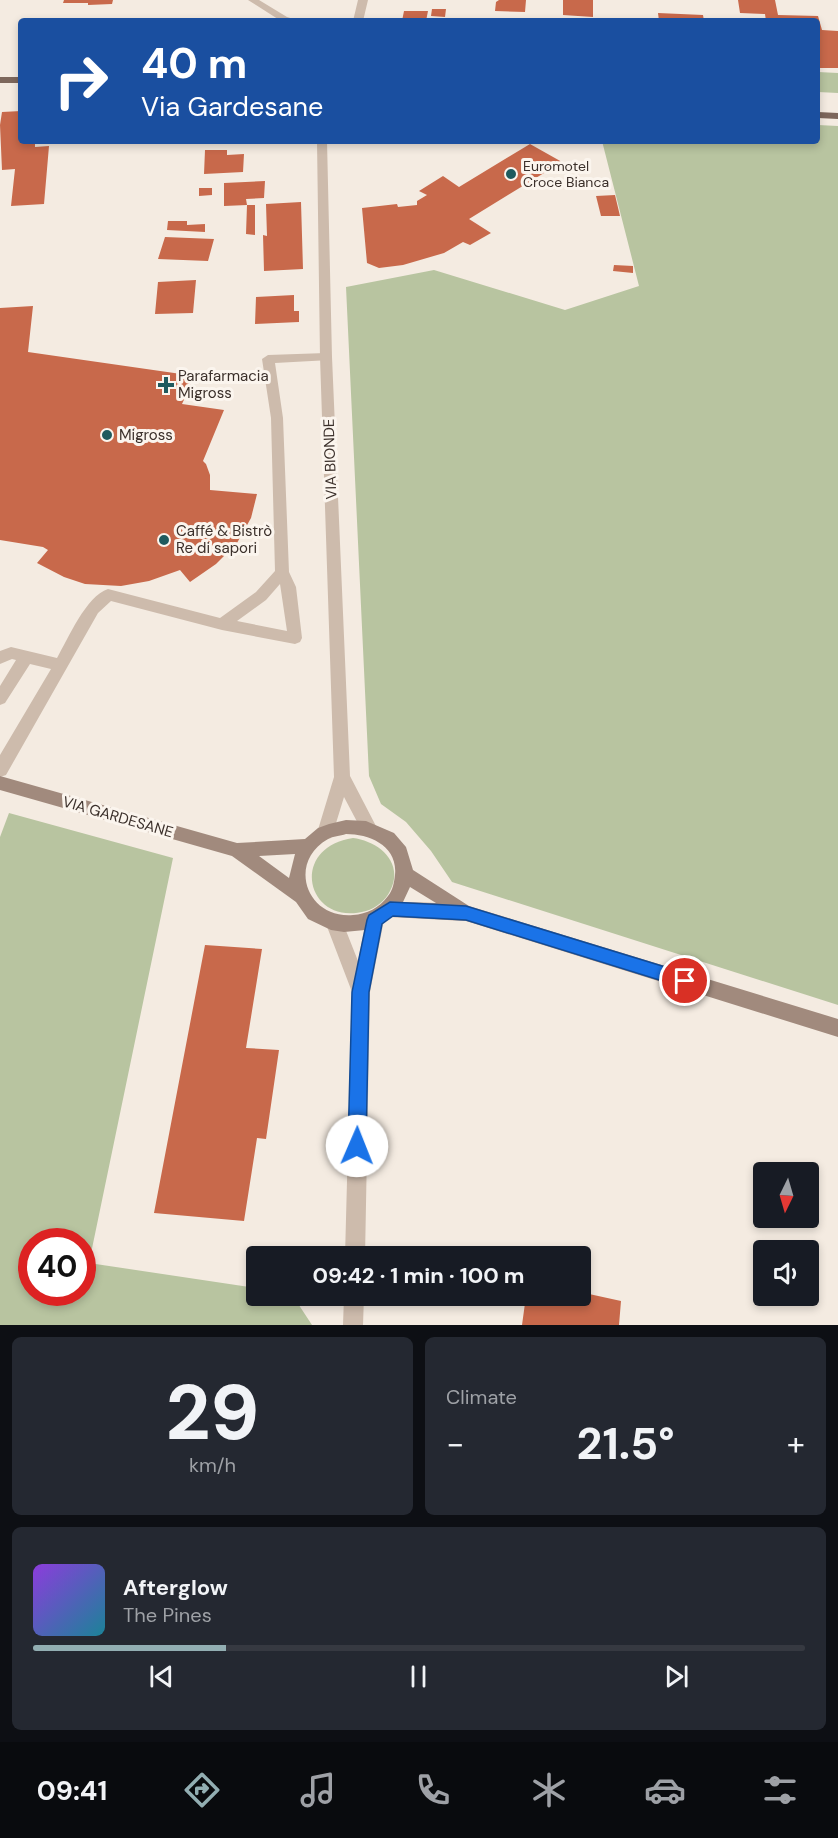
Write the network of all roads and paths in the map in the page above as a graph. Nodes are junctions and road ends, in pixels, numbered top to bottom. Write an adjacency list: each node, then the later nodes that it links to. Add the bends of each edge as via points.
1 (253, 0): 3 (street)
2 (363, 0): 4 (street)
3 (282, 18)
4 (359, 18)
5 (0, 80): 6 (main road)
6 (18, 80)
7 (820, 116): 8 (main road)
8 (838, 116)
9 (322, 144): 10 (street, VIA BIONDE)
10 (326, 357): 11 (street, via 268,359 277,418); 18 (street, VIA BIONDE)
11 (282, 572): 12 (street, via 261,596); 12 (street, via 290,587 295,638)
12 (222, 624): 15 (street, via 108,596 93,609)
13 (26, 657): 14 (street, via 11,653); 15 (street); 16 (street)
14 (0, 658)
15 (61, 665): 17 (street)
16 (0, 699)
17 (0, 770)
18 (342, 777): 20 (street, VIA BIONDE); 21 (street, VIA BIONDE)
19 (0, 783): 23 (main road, VIA GARDESANE)
20 (369, 828): 21 (main road, via 346,827); 24 (main road, via 388,838 401,854)
21 (325, 833): 22 (main road)
22 (308, 846): 23 (main road, VIA GARDESANE); 25 (main road, via 298,865)
23 (237, 850): 25 (main road, VIA GARDESANE)
24 (405, 874): 26 (main road, via 401,894); 27 (main road)
25 (301, 896): 29 (main road, via 316,915)
26 (390, 909): 27 (main road); 28 (main road)
27 (466, 913): 31 (main road)
28 (375, 920): 29 (main road, via 356,925); 30 (street)
29 (335, 924): 30 (street)
30 (361, 992): 32 (street)
31 (838, 1028)
32 (354, 1246)
33 (354, 1306): 34 (street)
34 (353, 1325)

